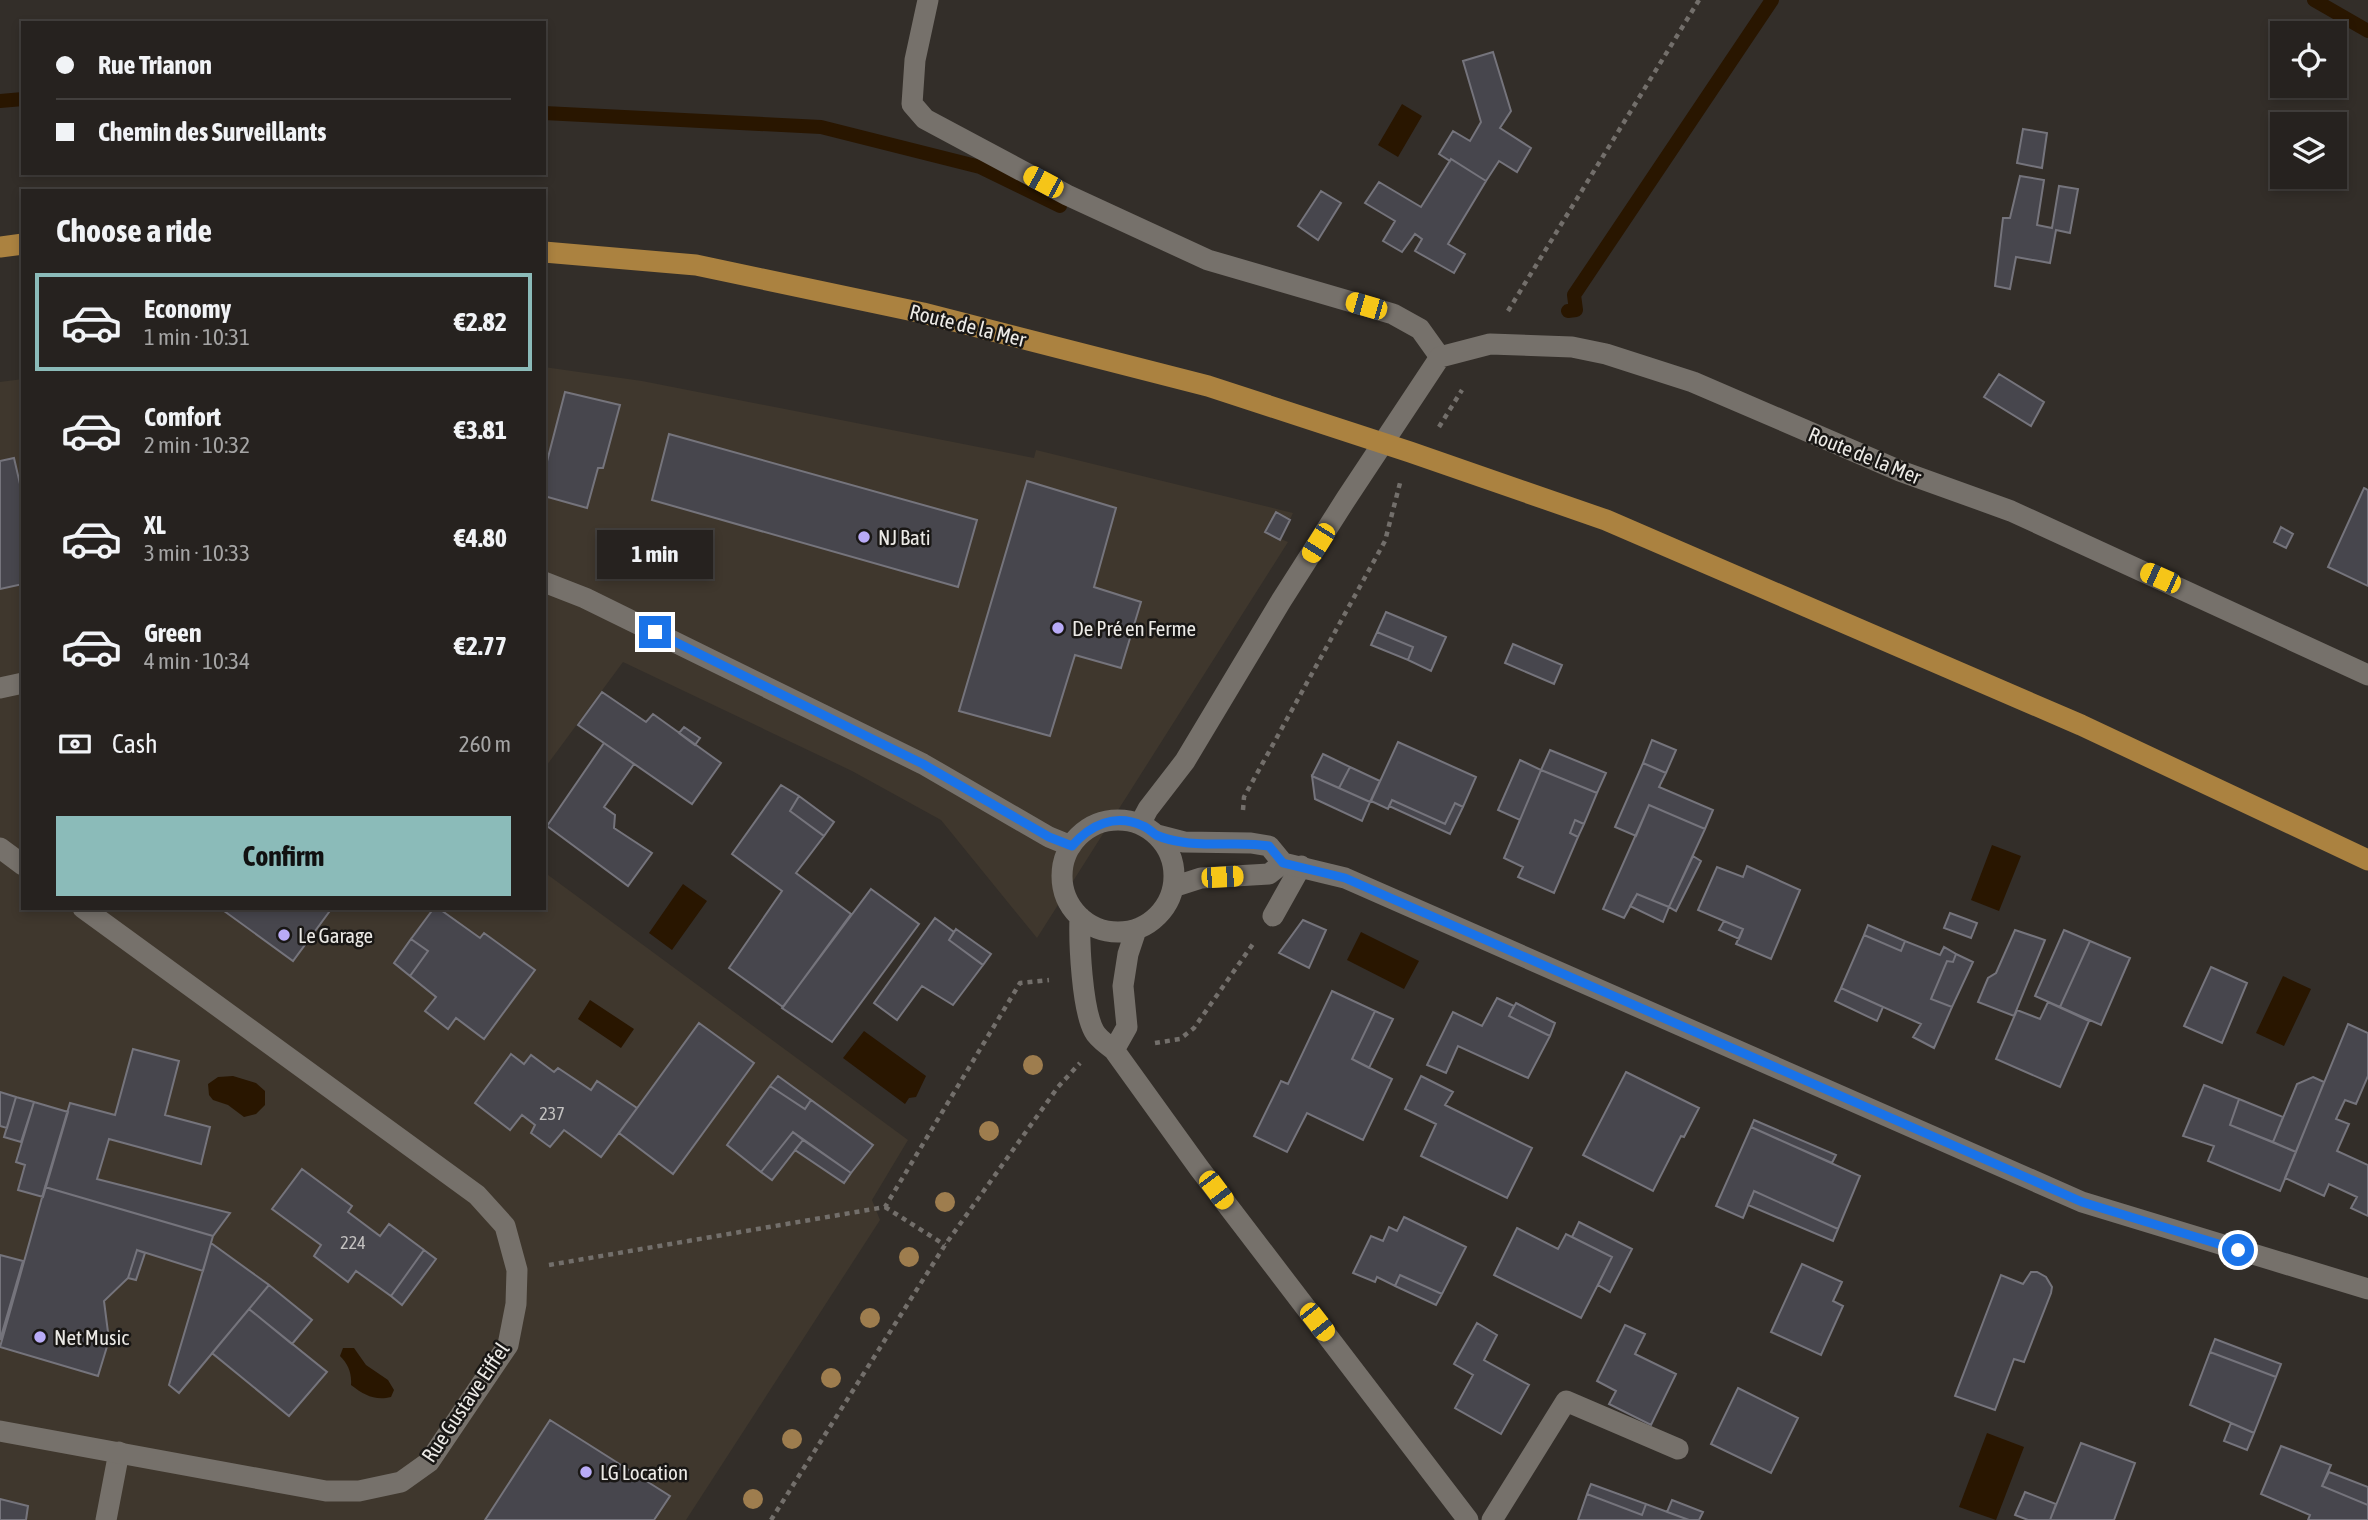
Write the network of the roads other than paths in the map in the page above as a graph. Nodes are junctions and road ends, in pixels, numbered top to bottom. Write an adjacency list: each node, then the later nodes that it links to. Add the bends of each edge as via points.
1 (928, 0): 5 (street, via 915,60 912,104 925,119 1067,195 1208,260 1393,314 1420,329)
2 (21, 244): 3 (main road)
3 (0, 247)
4 (546, 252): 13 (main road, Route de la Mer, via 696,265 923,313 1208,386 1410,452 1606,520 2081,726)
5 (1440, 357): 7 (street, Route de la Mer, via 1490,344 1572,347 1693,382 1900,471 2011,510); 10 (street, via 1290,587 1185,761 1148,809)
6 (546, 583): 11 (street, via 923,764)
7 (2368, 675)
8 (21, 683): 9 (street)
9 (0, 688)
10 (1148, 830): 11 (street, via 1121,820 1102,822 1084,831); 15 (street, via 1184,842 1269,846); 16 (street, via 1168,850 1174,868)
11 (1072, 846): 18 (street, via 1064,863 1063,883 1068,901)
12 (0, 848): 14 (street)
13 (2368, 860)
14 (21, 863)
15 (1292, 865): 16 (street, via 1269,874 1201,878); 19 (street); 22 (street, via 1345,878 2082,1202)
16 (1173, 887): 20 (street, via 1160,913)
17 (86, 910): 25 (street, Rue Gustave Eiffel, via 477,1195 505,1226 517,1270 508,1345 429,1462 401,1482 359,1491 326,1491)
18 (1080, 916): 20 (street, via 1106,931); 21 (street, via 1079,946 1089,1020 1096,1034)
19 (1273, 916)
20 (1136, 930): 21 (street, via 1123,986 1127,1027)
21 (1114, 1050): 27 (street)
22 (2368, 1290)
23 (0, 1431): 25 (street, Rue Gustave Eiffel)
24 (1678, 1449): 28 (street, via 1566,1401)
25 (119, 1452): 26 (street)
26 (106, 1520)
27 (1468, 1520)
28 (1492, 1520)

